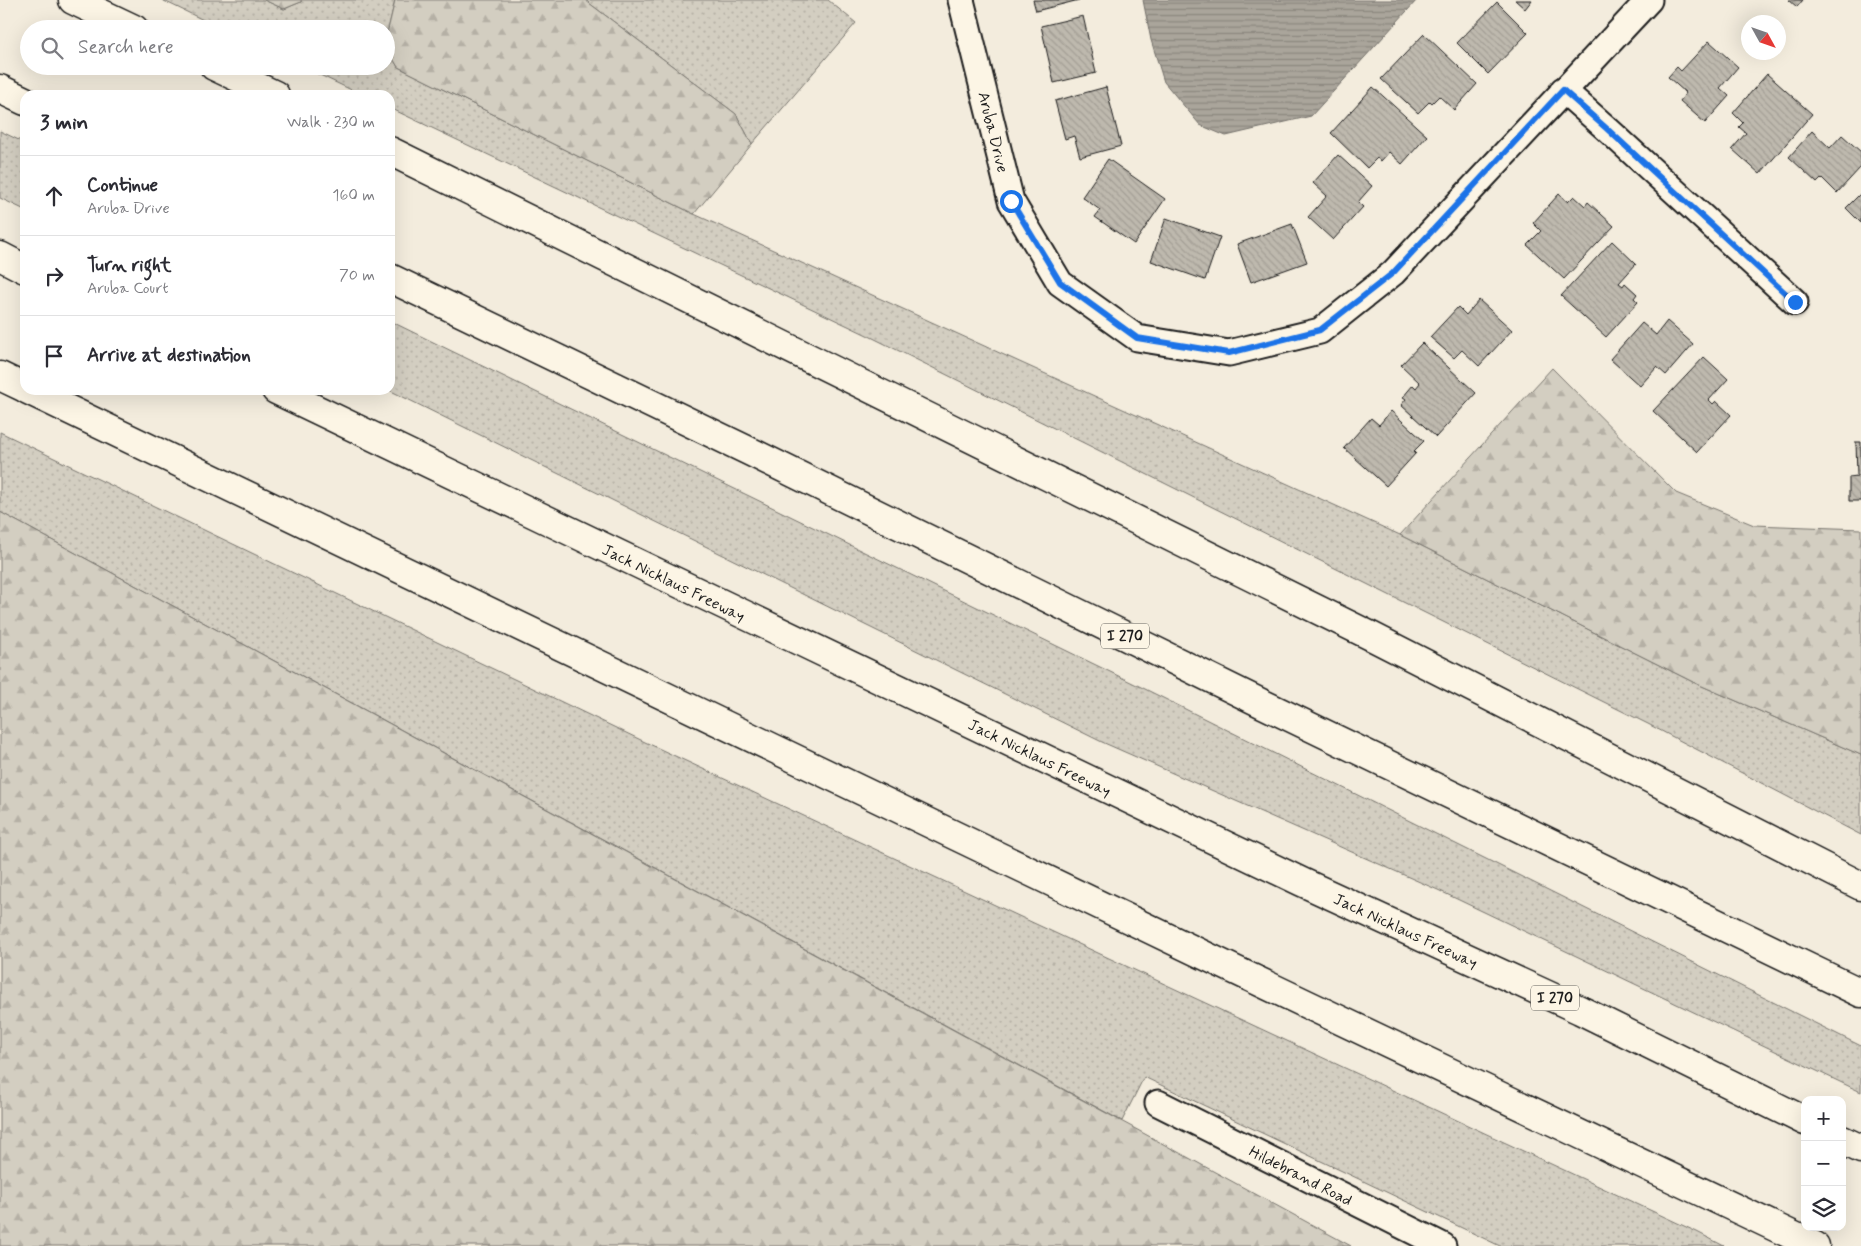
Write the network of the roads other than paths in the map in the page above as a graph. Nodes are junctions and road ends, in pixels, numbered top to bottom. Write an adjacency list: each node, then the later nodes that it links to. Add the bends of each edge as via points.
1 (73, 0): 4 (highway)
2 (961, 0): 8 (street, Aruba Drive, via 1011,201 1060,282 1137,338 1229,353 1320,330 1393,273)
3 (1649, 0): 8 (street, Aruba Drive)
4 (115, 20)
5 (233, 75): 7 (highway)
6 (0, 89): 9 (highway)
7 (264, 90)
8 (1563, 90): 14 (street)
9 (20, 99)
10 (395, 153): 19 (highway, via 1369,635)
11 (0, 256): 12 (highway)
12 (20, 266)
13 (395, 280): 20 (highway, I 270)
14 (1795, 302)
15 (0, 376): 16 (highway)
16 (20, 386)
17 (39, 395): 26 (highway)
18 (286, 395): 22 (highway, Jack Nicklaus Freeway / I 270, via 1302,882 1580,1010)
19 (1861, 886)
20 (1861, 992)
21 (1158, 1104): 25 (street, Hildebrand Road)
22 (1801, 1119)
23 (1844, 1141): 24 (highway)
24 (1861, 1149)
25 (1443, 1246)
26 (1815, 1246)

